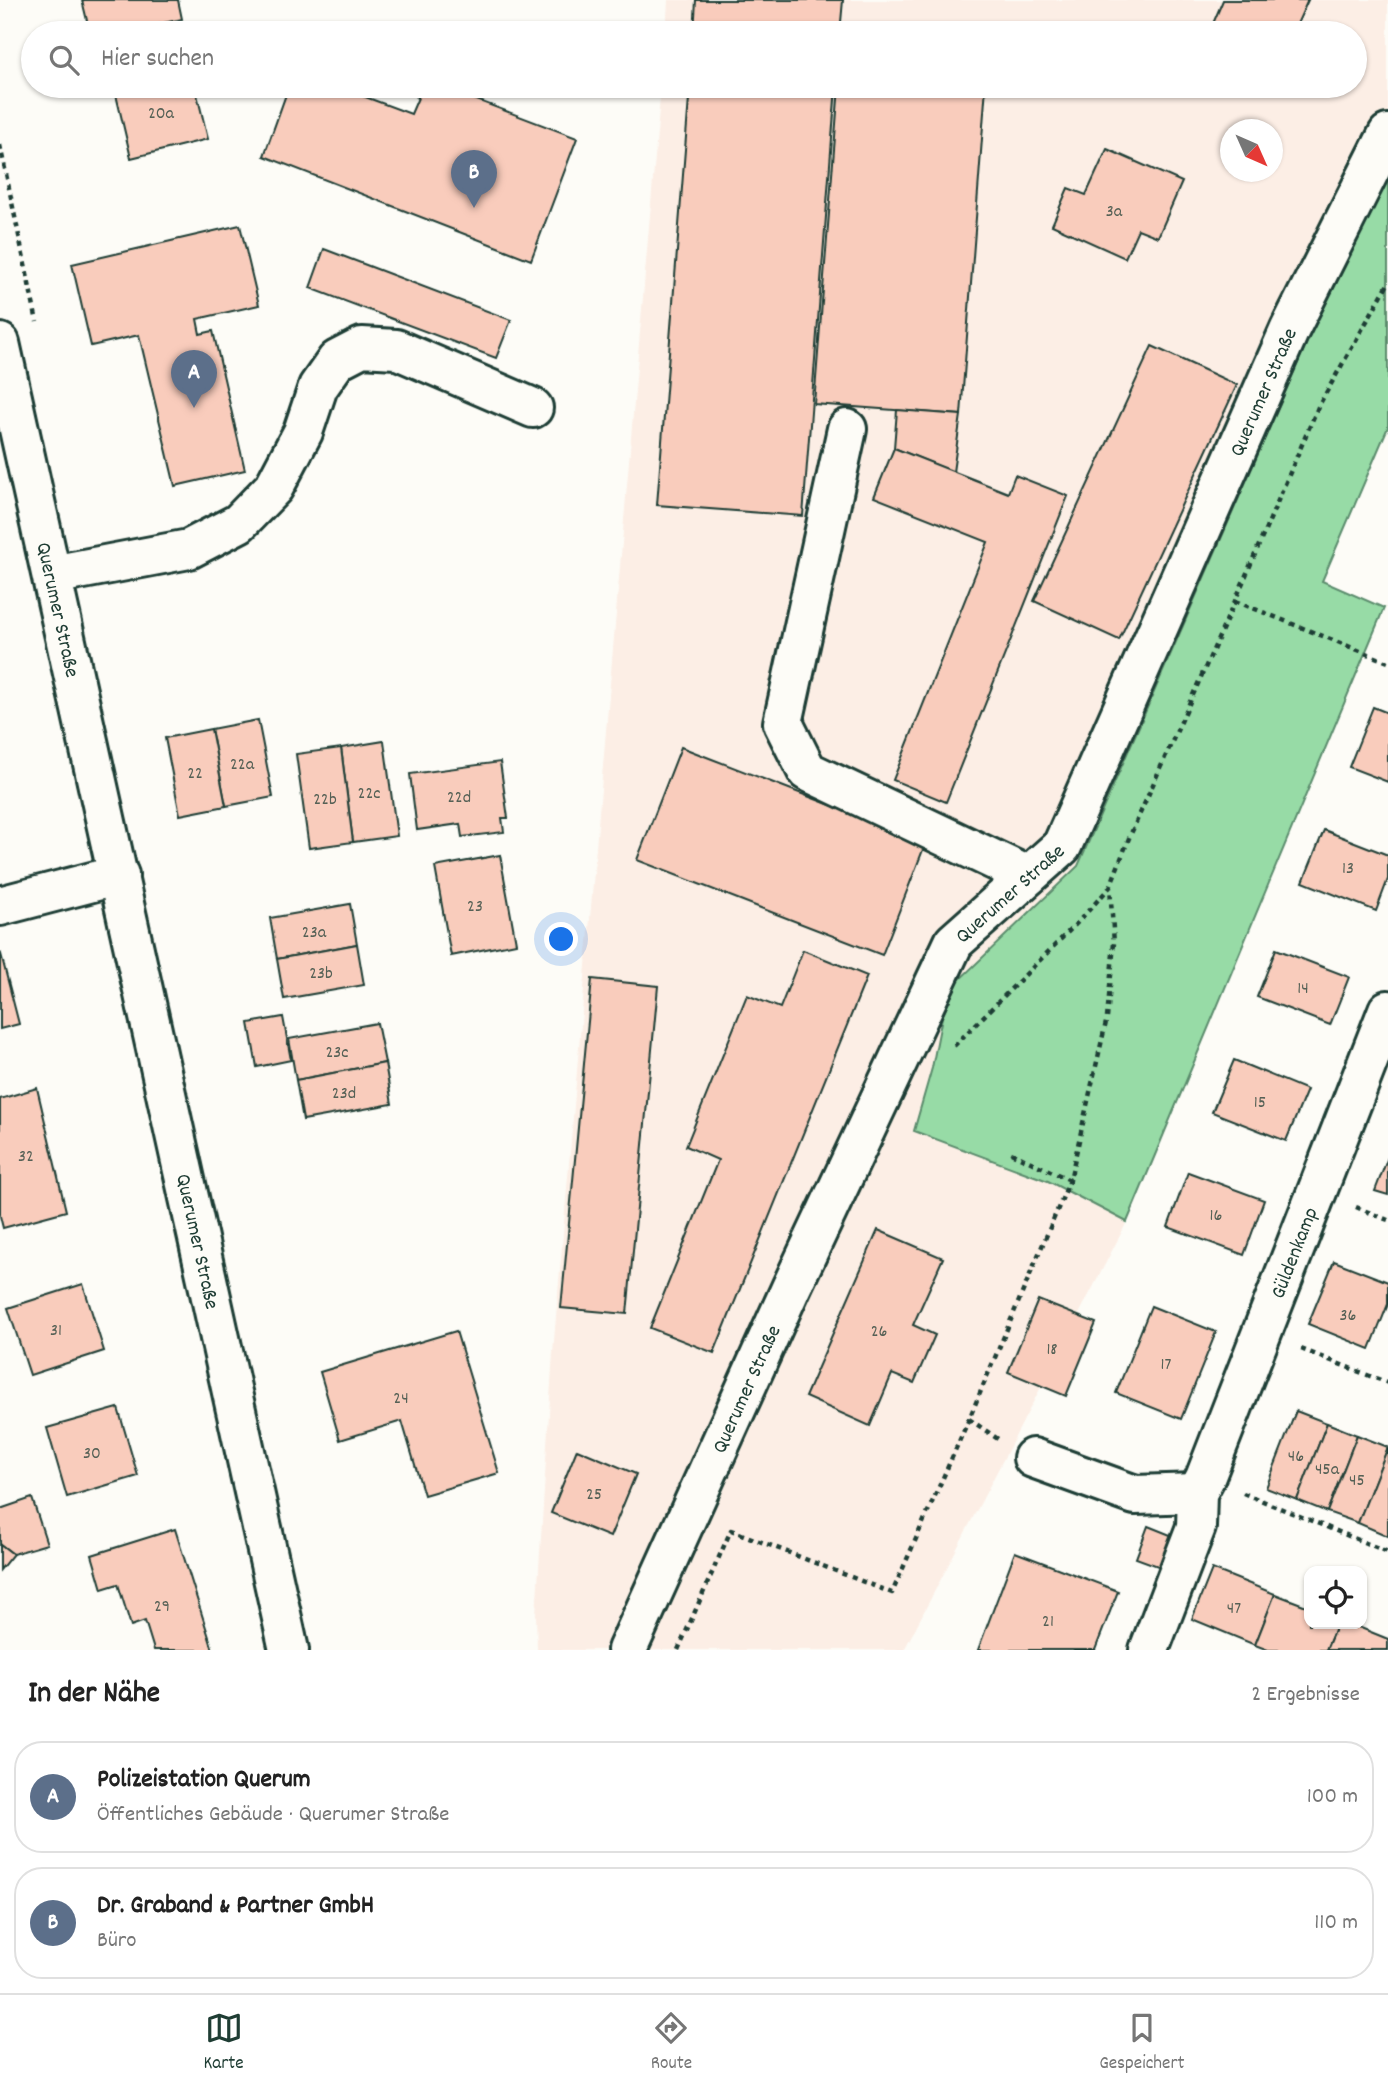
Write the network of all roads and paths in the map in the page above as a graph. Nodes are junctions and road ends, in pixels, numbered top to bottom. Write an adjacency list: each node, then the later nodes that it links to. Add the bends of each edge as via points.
1 (1388, 134): 10 (street, Querumer Straße, via 1290,329 1062,846)
2 (1388, 284): 7 (path, via 1318,407)
3 (0, 343): 6 (street, Querumer Straße)
4 (533, 408): 6 (street, via 396,349 362,347 337,360 318,387 303,432 274,487 239,523 189,550)
5 (847, 429): 10 (street, via 783,723 807,771)
6 (52, 575): 9 (street, Querumer Straße)
7 (1235, 601): 8 (path); 11 (path)
8 (1388, 662)
9 (119, 875): 12 (street); 22 (street, Querumer Straße)
10 (1028, 876): 23 (street, Querumer Straße, via 954,943)
11 (1110, 887): 14 (path); 16 (path, via 1114,943 1107,1018)
12 (0, 906)
13 (1388, 1010): 17 (street, Güldenkamp)
14 (951, 1049)
15 (1011, 1153): 16 (path)
16 (1070, 1180): 24 (path, via 892,1593 731,1530)
17 (1262, 1333): 18 (path); 20 (street, Güldenkamp)
18 (1388, 1383)
19 (1033, 1458): 20 (street, via 1135,1495)
20 (1201, 1485): 21 (path); 25 (street, Güldenkamp, via 1196,1527)
21 (1388, 1552)
22 (289, 1650)
23 (627, 1650)
24 (678, 1650)
25 (1149, 1650)

